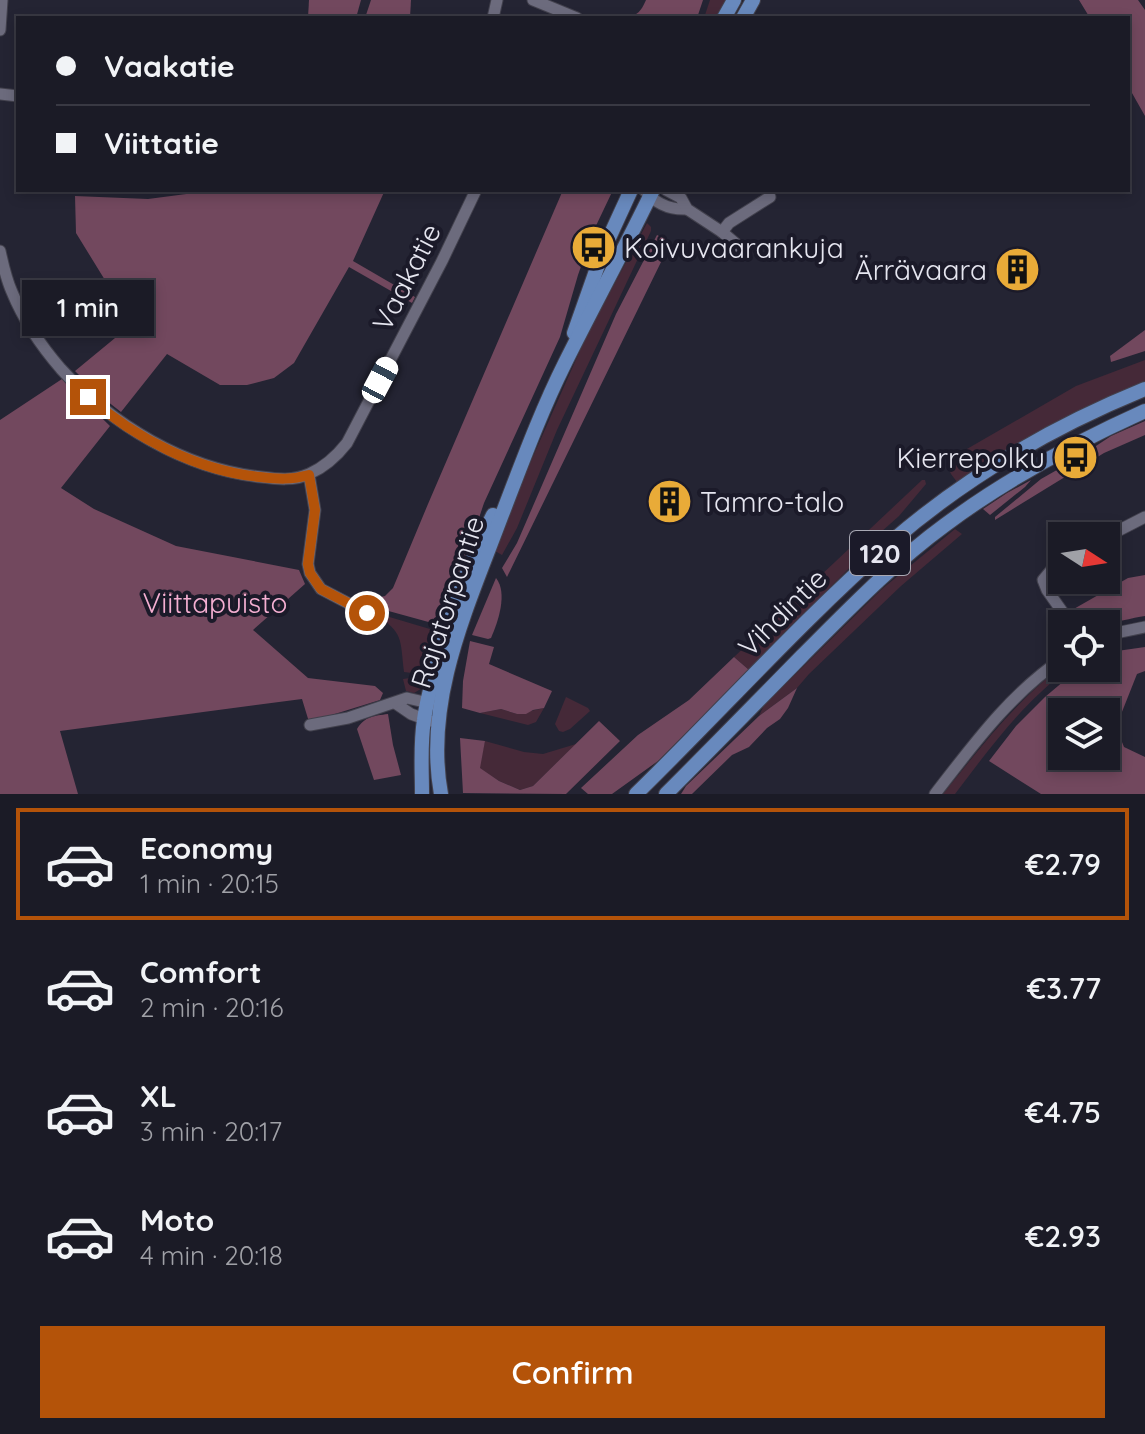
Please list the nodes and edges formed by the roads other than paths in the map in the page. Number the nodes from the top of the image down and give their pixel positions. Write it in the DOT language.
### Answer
graph roads {
  1 [pos="2,0"];
  2 [pos="533,0"];
  3 [pos="572,16"];
  4 [pos="0,30"];
  5 [pos="475,192"];
  6 [pos="630,192"];
  7 [pos="649,192"];
  8 [pos="670,192"];
  9 [pos="765,196"];
  10 [pos="687,209"];
  11 [pos="722,232"];
  12 [pos="0,251"];
  13 [pos="747,253"];
  14 [pos="564,364"];
  15 [pos="1145,389"];
  16 [pos="1145,411"];
  17 [pos="309,475"];
  18 [pos="1145,517"];
  19 [pos="1120,530"];
  20 [pos="1048,574"];
  21 [pos="1048,591"];
  22 [pos="367,613"];
  23 [pos="1145,627"];
  24 [pos="1120,632"];
  25 [pos="1048,671"];
  26 [pos="395,703"];
  27 [pos="434,704"];
  28 [pos="431,721"];
  29 [pos="310,725"];
  30 [pos="422,794"];
  31 [pos="441,794"];
  32 [pos="636,794"];
  33 [pos="666,794"];
  34 [pos="935,794"];
  1 -- 4 [label="street"];
  2 -- 3 [label="street"];
  5 -- 17 [label="street, Vaakatie"];
  6 -- 14 [label="main road, Rajatorpantie"];
  7 -- 10 [label="street"];
  7 -- 14 [label="main road, Rajatorpantie"];
  8 -- 10 [label="street"];
  9 -- 11 [label="street"];
  10 -- 11 [label="street"];
  11 -- 13 [label="street"];
  12 -- 17 [label="street"];
  14 -- 27 [label="main road, Rajatorpantie"];
  15 -- 32 [label="main road, Vihdintie / 120"];
  16 -- 33 [label="main road, Vihdintie / 120"];
  17 -- 22 [label="street"];
  18 -- 19 [label="street"];
  20 -- 21 [label="street"];
  23 -- 24 [label="street"];
  25 -- 34 [label="street"];
  26 -- 27 [label="street"];
  26 -- 28 [label="street"];
  26 -- 29 [label="street"];
  27 -- 28 [label="main road, Rajatorpantie"];
  28 -- 30 [label="main road, Rajatorpantie"];
  28 -- 31 [label="main road, Rajatorpantie"];
}
